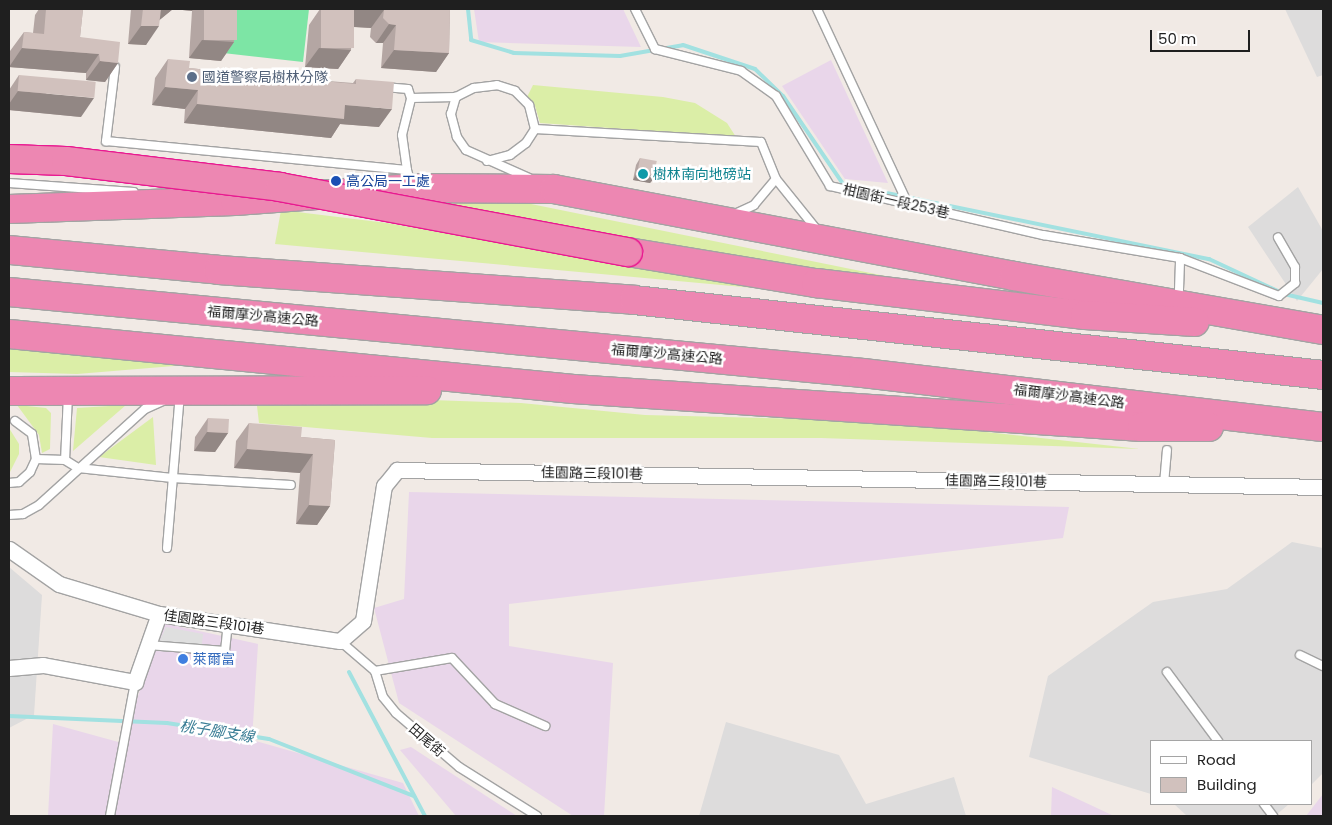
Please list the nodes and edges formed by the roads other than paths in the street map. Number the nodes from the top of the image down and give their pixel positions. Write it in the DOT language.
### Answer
graph roads {
  1 [pos="635,9"];
  2 [pos="816,9"];
  3 [pos="115,67"];
  4 [pos="378,86"];
  5 [pos="456,96"];
  6 [pos="411,98"];
  7 [pos="535,129"];
  8 [pos="9,159"];
  9 [pos="487,160"];
  10 [pos="410,179"];
  11 [pos="776,179"];
  12 [pos="9,183"];
  13 [pos="554,189"];
  14 [pos="146,193"];
  15 [pos="156,194"];
  16 [pos="235,201"];
  17 [pos="907,202"];
  18 [pos="9,209"];
  19 [pos="723,220"];
  20 [pos="1278,237"];
  21 [pos="828,241"];
  22 [pos="9,250"];
  23 [pos="1180,258"];
  24 [pos="1179,290"];
  25 [pos="9,292"];
  26 [pos="1323,332"];
  27 [pos="9,334"];
  28 [pos="1323,375"];
  29 [pos="572,390"];
  30 [pos="68,392"];
  31 [pos="180,392"];
  32 [pos="16,395"];
  33 [pos="15,421"];
  34 [pos="1323,427"];
  35 [pos="1167,450"];
  36 [pos="36,459"];
  37 [pos="65,460"];
  38 [pos="78,468"];
  39 [pos="172,478"];
  40 [pos="9,483"];
  41 [pos="290,484"];
  42 [pos="1164,484"];
  43 [pos="1323,487"];
  44 [pos="9,515"];
  45 [pos="167,548"];
  46 [pos="9,549"];
  47 [pos="159,614"];
  48 [pos="228,624"];
  49 [pos="340,641"];
  50 [pos="148,645"];
  51 [pos="1300,655"];
  52 [pos="1323,666"];
  53 [pos="9,668"];
  54 [pos="374,671"];
  55 [pos="1167,672"];
  56 [pos="135,682"];
  57 [pos="545,726"];
  58 [pos="1217,740"];
  59 [pos="1265,805"];
  60 [pos="110,816"];
  61 [pos="537,816"];
  62 [pos="1273,816"];
  1 -- 17 [label="lane, 柑園街一段253巷"];
  2 -- 17 [label="lane"];
  3 -- 10 [label="lane"];
  4 -- 6 [label="lane"];
  5 -- 6 [label="lane"];
  5 -- 7 [label="lane"];
  5 -- 9 [label="lane"];
  6 -- 10 [label="lane"];
  7 -- 9 [label="lane"];
  7 -- 11 [label="lane"];
  8 -- 26 [label="highway, bridge"];
  9 -- 13 [label="lane"];
  10 -- 13 [label="highway"];
  10 -- 16 [label="highway"];
  11 -- 19 [label="lane"];
  11 -- 21 [label="lane"];
  12 -- 14 [label="lane"];
  13 -- 19 [label="highway"];
  15 -- 16 [label="lane"];
  16 -- 18 [label="highway"];
  17 -- 23 [label="lane, 柑園街一段253巷"];
  19 -- 21 [label="highway"];
  20 -- 23 [label="lane, 柑園街一段253巷"];
  21 -- 26 [label="highway"];
  22 -- 28 [label="highway"];
  23 -- 24 [label="lane"];
  25 -- 34 [label="highway, 福爾摩沙高速公路"];
  27 -- 29 [label="highway"];
  29 -- 31 [label="highway"];
  29 -- 34 [label="highway"];
  30 -- 31 [label="highway"];
  30 -- 32 [label="highway"];
  30 -- 37 [label="lane"];
  31 -- 38 [label="lane"];
  31 -- 39 [label="lane"];
  33 -- 36 [label="lane"];
  35 -- 42 [label="lane"];
  36 -- 37 [label="lane"];
  36 -- 40 [label="lane"];
  37 -- 38 [label="lane"];
  38 -- 39 [label="lane"];
  38 -- 44 [label="lane"];
  39 -- 41 [label="lane"];
  39 -- 45 [label="lane"];
  42 -- 43 [label="street, 佳園路三段101巷"];
  42 -- 49 [label="street, 佳園路三段101巷"];
  46 -- 47 [label="street, 佳園路三段101巷"];
  47 -- 48 [label="street, 佳園路三段101巷"];
  47 -- 50 [label="street"];
  48 -- 49 [label="street, 佳園路三段101巷"];
  48 -- 50 [label="lane"];
  49 -- 54 [label="lane, 田尾街"];
  50 -- 56 [label="street"];
  51 -- 52 [label="lane"];
  53 -- 56 [label="street"];
  54 -- 57 [label="lane"];
  54 -- 61 [label="lane, 田尾街"];
  55 -- 58 [label="lane"];
  56 -- 60 [label="lane"];
  59 -- 62 [label="lane"];
}
